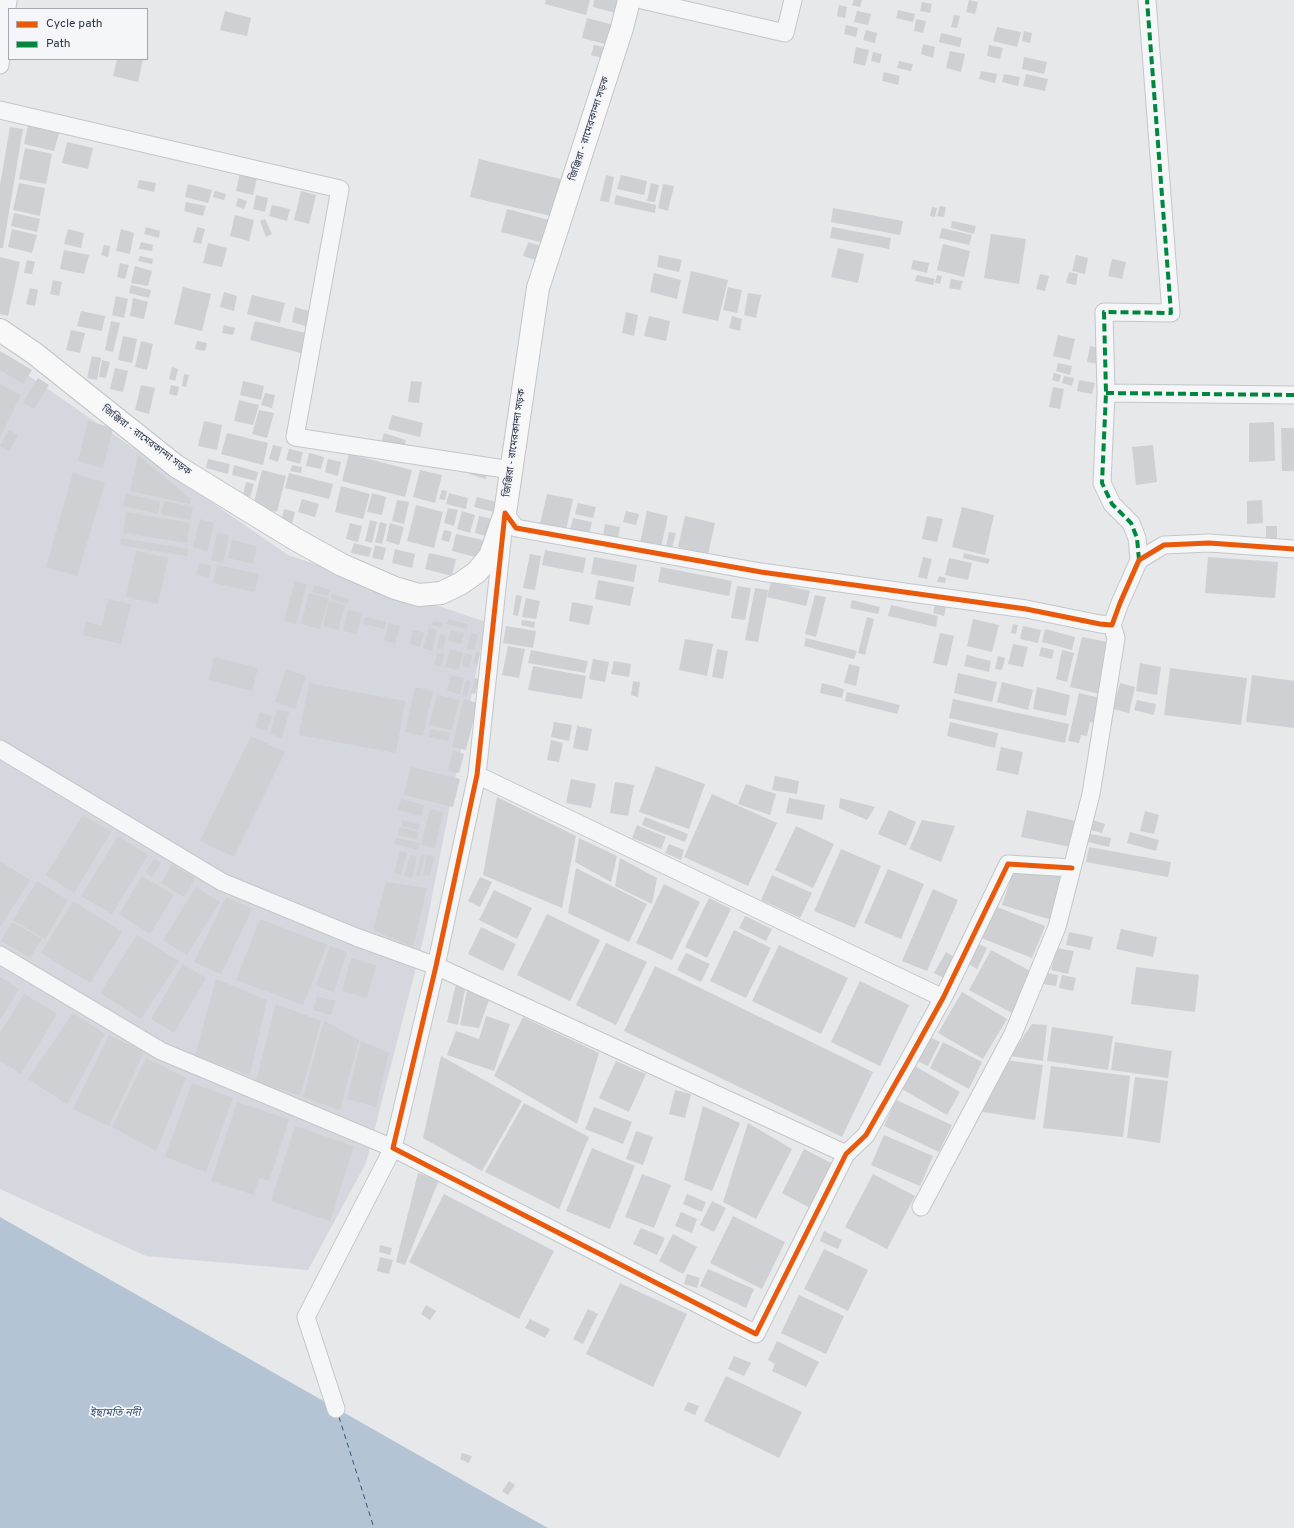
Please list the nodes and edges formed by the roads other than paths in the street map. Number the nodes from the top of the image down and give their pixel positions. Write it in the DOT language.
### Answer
graph roads {
  1 [pos="8,0"];
  2 [pos="629,0"];
  3 [pos="642,0"];
  4 [pos="793,0"];
  5 [pos="1147,0"];
  6 [pos="0,65"];
  7 [pos="0,110"];
  8 [pos="0,330"];
  9 [pos="1106,393"];
  10 [pos="1294,395"];
  11 [pos="511,470"];
  12 [pos="505,513"];
  13 [pos="1294,549"];
  14 [pos="1140,560"];
  15 [pos="1112,626"];
  16 [pos="0,749"];
  17 [pos="477,774"];
  18 [pos="1072,868"];
  19 [pos="0,955"];
  20 [pos="436,966"];
  21 [pos="943,998"];
  22 [pos="393,1148"];
  23 [pos="846,1154"];
  24 [pos="921,1207"];
  25 [pos="336,1409"];
  1 -- 6 [label="street"];
  2 -- 11 [label="main road, জিঞ্জিরা - রামেরকান্দা সড়ক"];
  3 -- 4 [label="street"];
  5 -- 9 [label="street"];
  7 -- 11 [label="street"];
  8 -- 12 [label="main road, জিঞ্জিরা - রামেরকান্দা সড়ক"];
  9 -- 10 [label="street"];
  9 -- 14 [label="street"];
  11 -- 12 [label="main road, জিঞ্জিরা - রামেরকান্দা সড়ক"];
  12 -- 15 [label="street"];
  12 -- 17 [label="street"];
  13 -- 14 [label="street"];
  14 -- 15 [label="street"];
  15 -- 18 [label="street"];
  16 -- 20 [label="street"];
  17 -- 20 [label="street"];
  17 -- 21 [label="street"];
  18 -- 21 [label="street"];
  18 -- 24 [label="street"];
  19 -- 22 [label="street"];
  20 -- 22 [label="street"];
  20 -- 23 [label="street"];
  21 -- 23 [label="street"];
  22 -- 23 [label="street"];
  22 -- 25 [label="street"];
}
